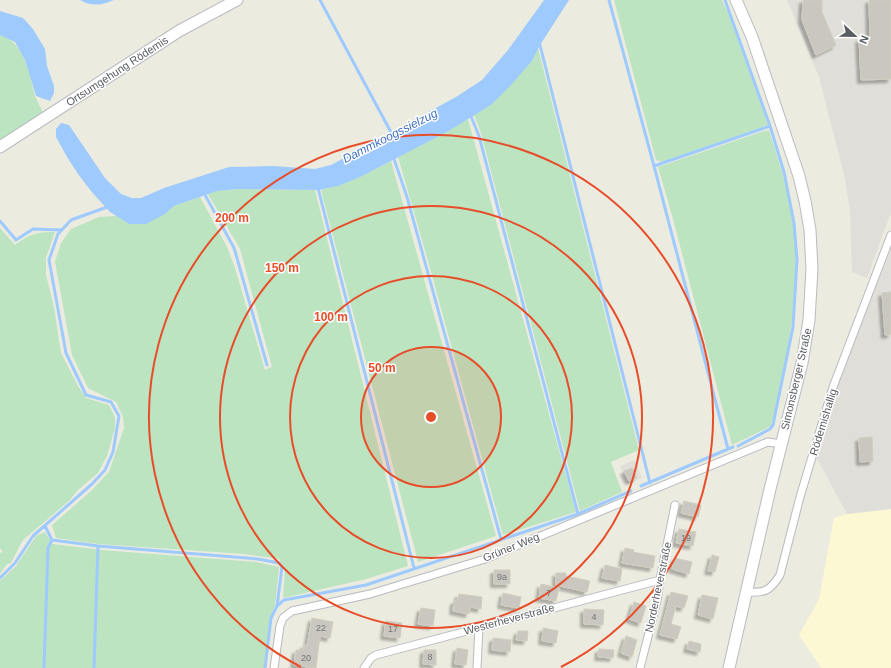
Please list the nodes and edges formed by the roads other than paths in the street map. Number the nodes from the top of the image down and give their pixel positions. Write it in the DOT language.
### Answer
graph roads {
  1 [pos="237,0"];
  2 [pos="736,0"];
  3 [pos="0,147"];
  4 [pos="891,235"];
  5 [pos="782,444"];
  6 [pos="675,505"];
  7 [pos="660,580"];
  8 [pos="747,592"];
  9 [pos="479,627"];
  10 [pos="364,667"];
  11 [pos="274,668"];
  12 [pos="477,668"];
  13 [pos="640,668"];
  14 [pos="729,668"];
  1 -- 3 [label="main road, Ortsumgehung Rödemis"];
  2 -- 5 [label="main road, Simonsberger Straße"];
  4 -- 8 [label="street, Rödemishallig"];
  5 -- 8 [label="main road, Simonsberger Straße"];
  5 -- 11 [label="street, Grüner Weg"];
  6 -- 7 [label="street, Norderheverstraße"];
  7 -- 9 [label="street, Westerheverstraße"];
  7 -- 13 [label="street, Norderheverstraße"];
  8 -- 14 [label="main road, Simonsberger Straße"];
  9 -- 10 [label="street, Westerheverstraße"];
  9 -- 12 [label="street"];
}
